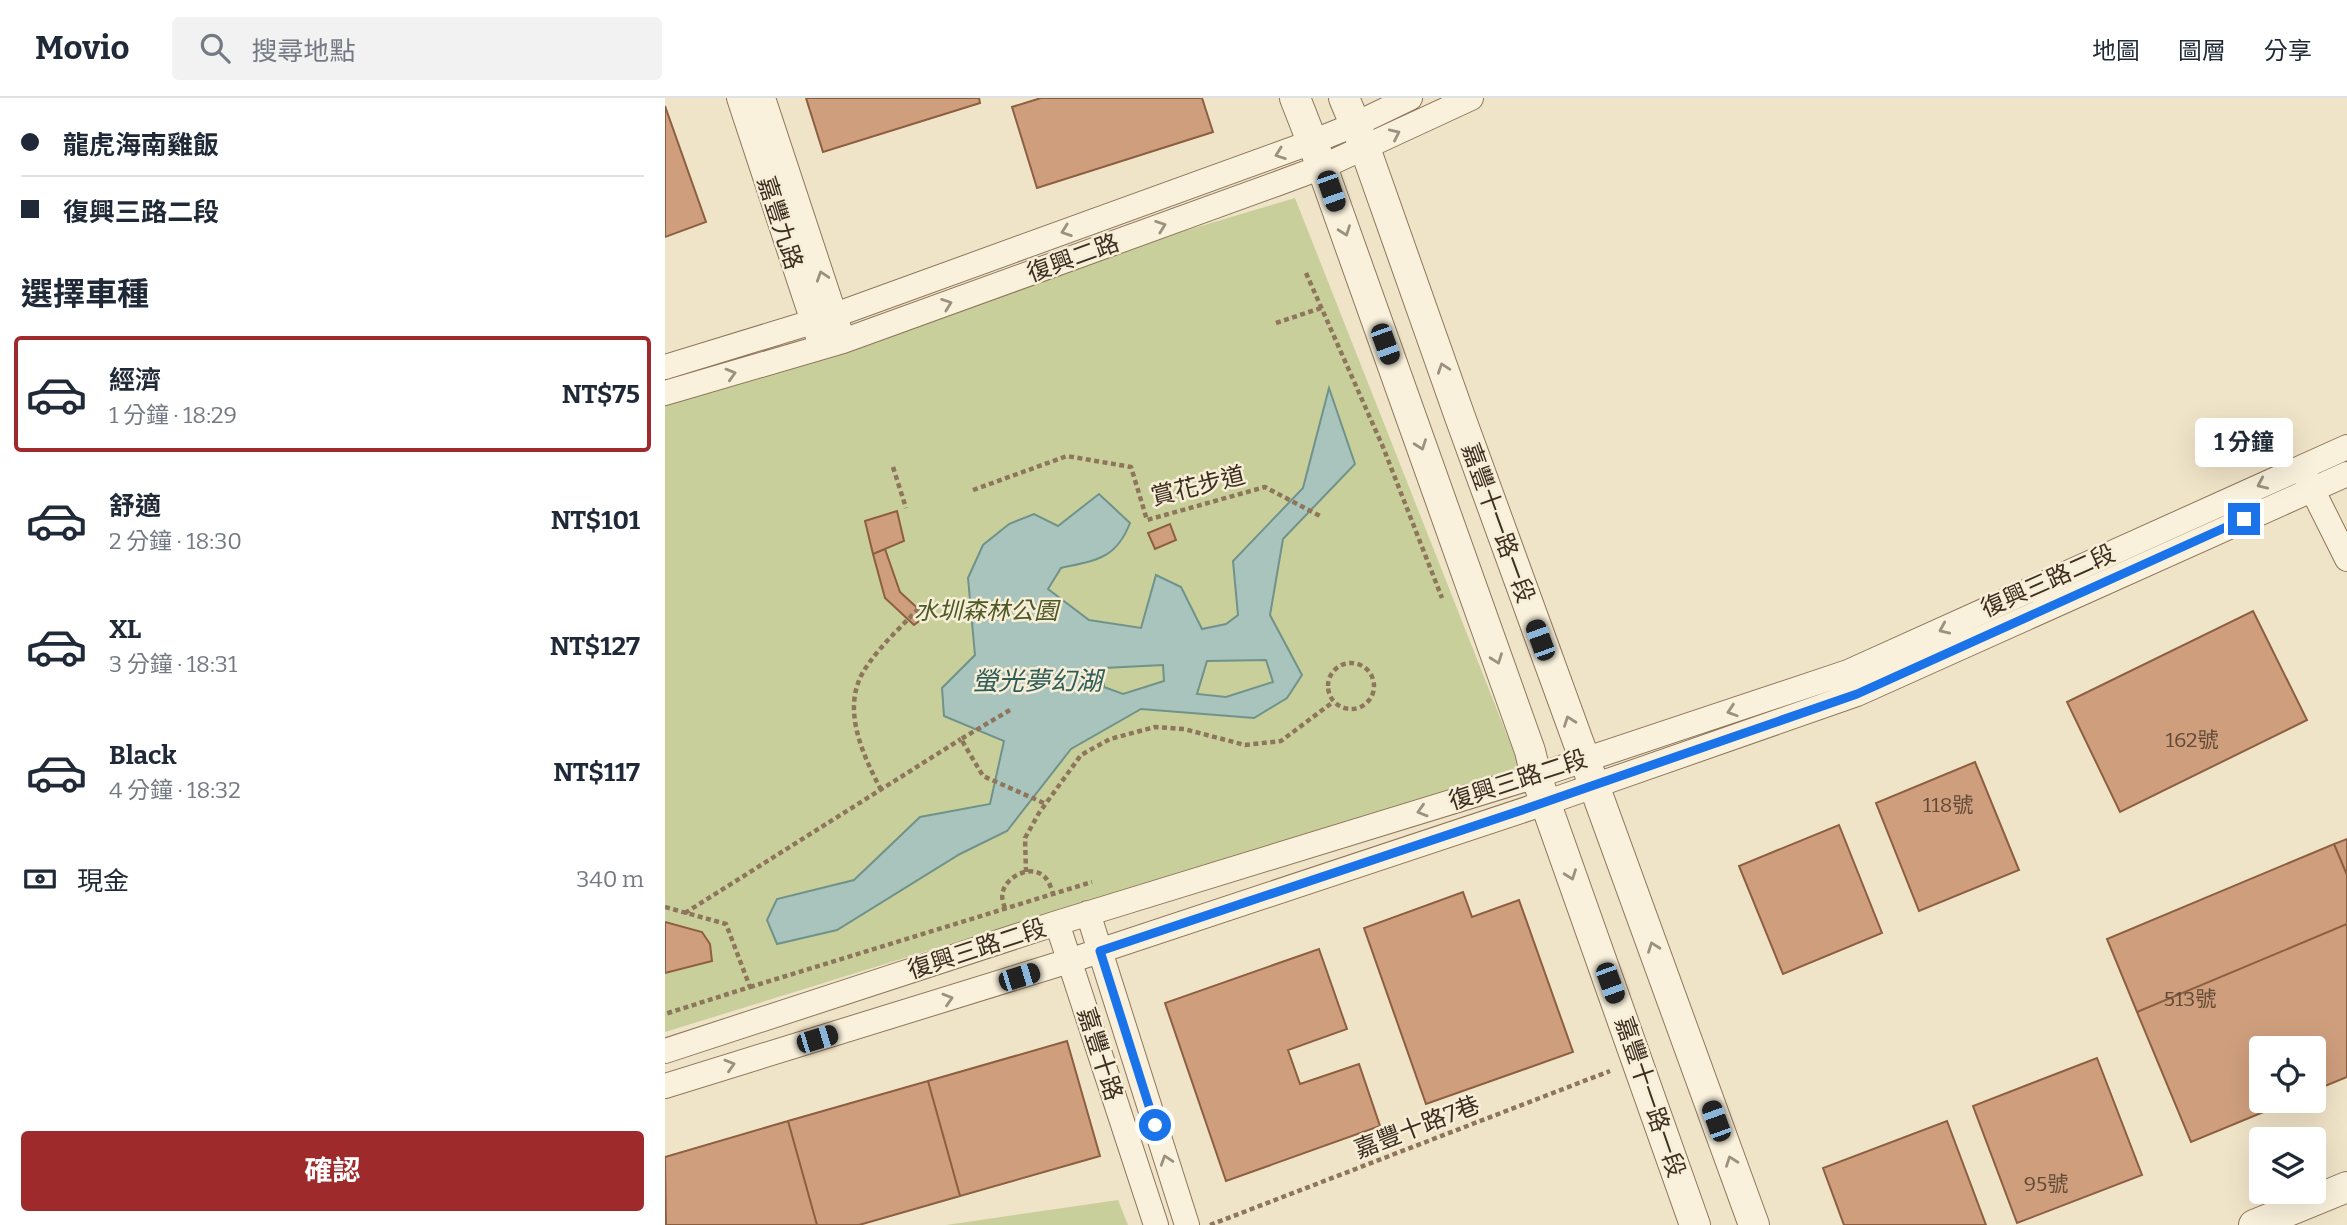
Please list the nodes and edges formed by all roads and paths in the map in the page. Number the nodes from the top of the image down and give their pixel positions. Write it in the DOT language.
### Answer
graph roads {
  1 [pos="739,98"];
  2 [pos="763,98"];
  3 [pos="1295,98"];
  4 [pos="1410,98"];
  5 [pos="1471,98"];
  6 [pos="1355,123"];
  7 [pos="1317,154"];
  8 [pos="1306,273"];
  9 [pos="1322,308"];
  10 [pos="824,318"];
  11 [pos="1276,323"];
  12 [pos="832,344"];
  13 [pos="665,367"];
  14 [pos="665,393"];
  15 [pos="893,467"];
  16 [pos="2341,470"];
  17 [pos="2306,477"];
  18 [pos="973,490"];
  19 [pos="906,508"];
  20 [pos="1320,516"];
  21 [pos="2347,559"];
  22 [pos="1443,601"];
  23 [pos="918,608"];
  24 [pos="1333,702"];
  25 [pos="1010,710"];
  26 [pos="961,739"];
  27 [pos="1590,772"];
  28 [pos="881,790"];
  29 [pos="1540,790"];
  30 [pos="1046,804"];
  31 [pos="1025,872"];
  32 [pos="1092,882"];
  33 [pos="1053,894"];
  34 [pos="665,907"];
  35 [pos="1005,908"];
  36 [pos="685,913"];
  37 [pos="1088,913"];
  38 [pos="1057,923"];
  39 [pos="1100,951"];
  40 [pos="1069,961"];
  41 [pos="750,987"];
  42 [pos="665,1014"];
  43 [pos="665,1051"];
  44 [pos="1638,1061"];
  45 [pos="665,1086"];
  46 [pos="2347,1187"];
  47 [pos="1156,1225"];
  48 [pos="1187,1225"];
  49 [pos="1209,1225"];
  50 [pos="1695,1225"];
  51 [pos="1754,1225"];
  52 [pos="2254,1225"];
  1 -- 10 [label="street, 嘉豐九路"];
  10 -- 2 [label="street, 嘉豐九路, one-way"];
  3 -- 7 [label="street, 嘉豐十一路一段"];
  4 -- 6 [label="street, 復興二路"];
  6 -- 5 [label="street, 復興二路, one-way"];
  6 -- 7 [label="street, 復興二路"];
  27 -- 6 [label="street, 嘉豐十一路一段, one-way"];
  7 -- 10 [label="street, 復興二路, one-way"];
  12 -- 7 [label="street, 復興二路, one-way"];
  7 -- 29 [label="street, 嘉豐十一路一段, one-way"];
  8 -- 9 [label="path"];
  9 -- 11 [label="path"];
  9 -- 22 [label="path"];
  10 -- 12 [label="street, 嘉豐九路"];
  10 -- 13 [label="street, 復興二路"];
  14 -- 12 [label="street, 復興二路, one-way"];
  15 -- 19 [label="path"];
  16 -- 17 [label="street, 復興三路二段"];
  17 -- 21 [label="street"];
  17 -- 27 [label="street, 復興三路二段"];
  18 -- 20 [label="path, 賞花步道"];
  23 -- 28 [label="path"];
  24 -- 24 [label="path"];
  24 -- 30 [label="path"];
  25 -- 26 [label="path"];
  26 -- 28 [label="path"];
  26 -- 30 [label="path"];
  27 -- 29 [label="street, 復興三路二段"];
  51 -- 27 [label="street, 嘉豐十一路一段, one-way"];
  28 -- 36 [label="path"];
  29 -- 37 [label="street, 復興三路二段, one-way"];
  29 -- 39 [label="street, 復興三路二段"];
  29 -- 44 [label="street, 嘉豐十一路一段, one-way"];
  30 -- 31 [label="path"];
  31 -- 33 [label="path"];
  31 -- 35 [label="path"];
  32 -- 33 [label="path"];
  33 -- 35 [label="path"];
  34 -- 36 [label="path"];
  35 -- 41 [label="path"];
  36 -- 41 [label="path"];
  37 -- 38 [label="street, 復興三路二段"];
  37 -- 39 [label="street, 嘉豐十路"];
  38 -- 40 [label="street, 嘉豐十路"];
  38 -- 43 [label="street, 復興三路二段"];
  39 -- 40 [label="street, 復興三路二段"];
  48 -- 39 [label="street, 嘉豐十路, one-way"];
  45 -- 40 [label="street, 復興三路二段, one-way"];
  40 -- 47 [label="street, 嘉豐十路"];
  41 -- 42 [label="path"];
  44 -- 49 [label="path, 嘉豐十路7巷"];
  44 -- 50 [label="street, 嘉豐十一路一段"];
  46 -- 52 [label="street"];
}
